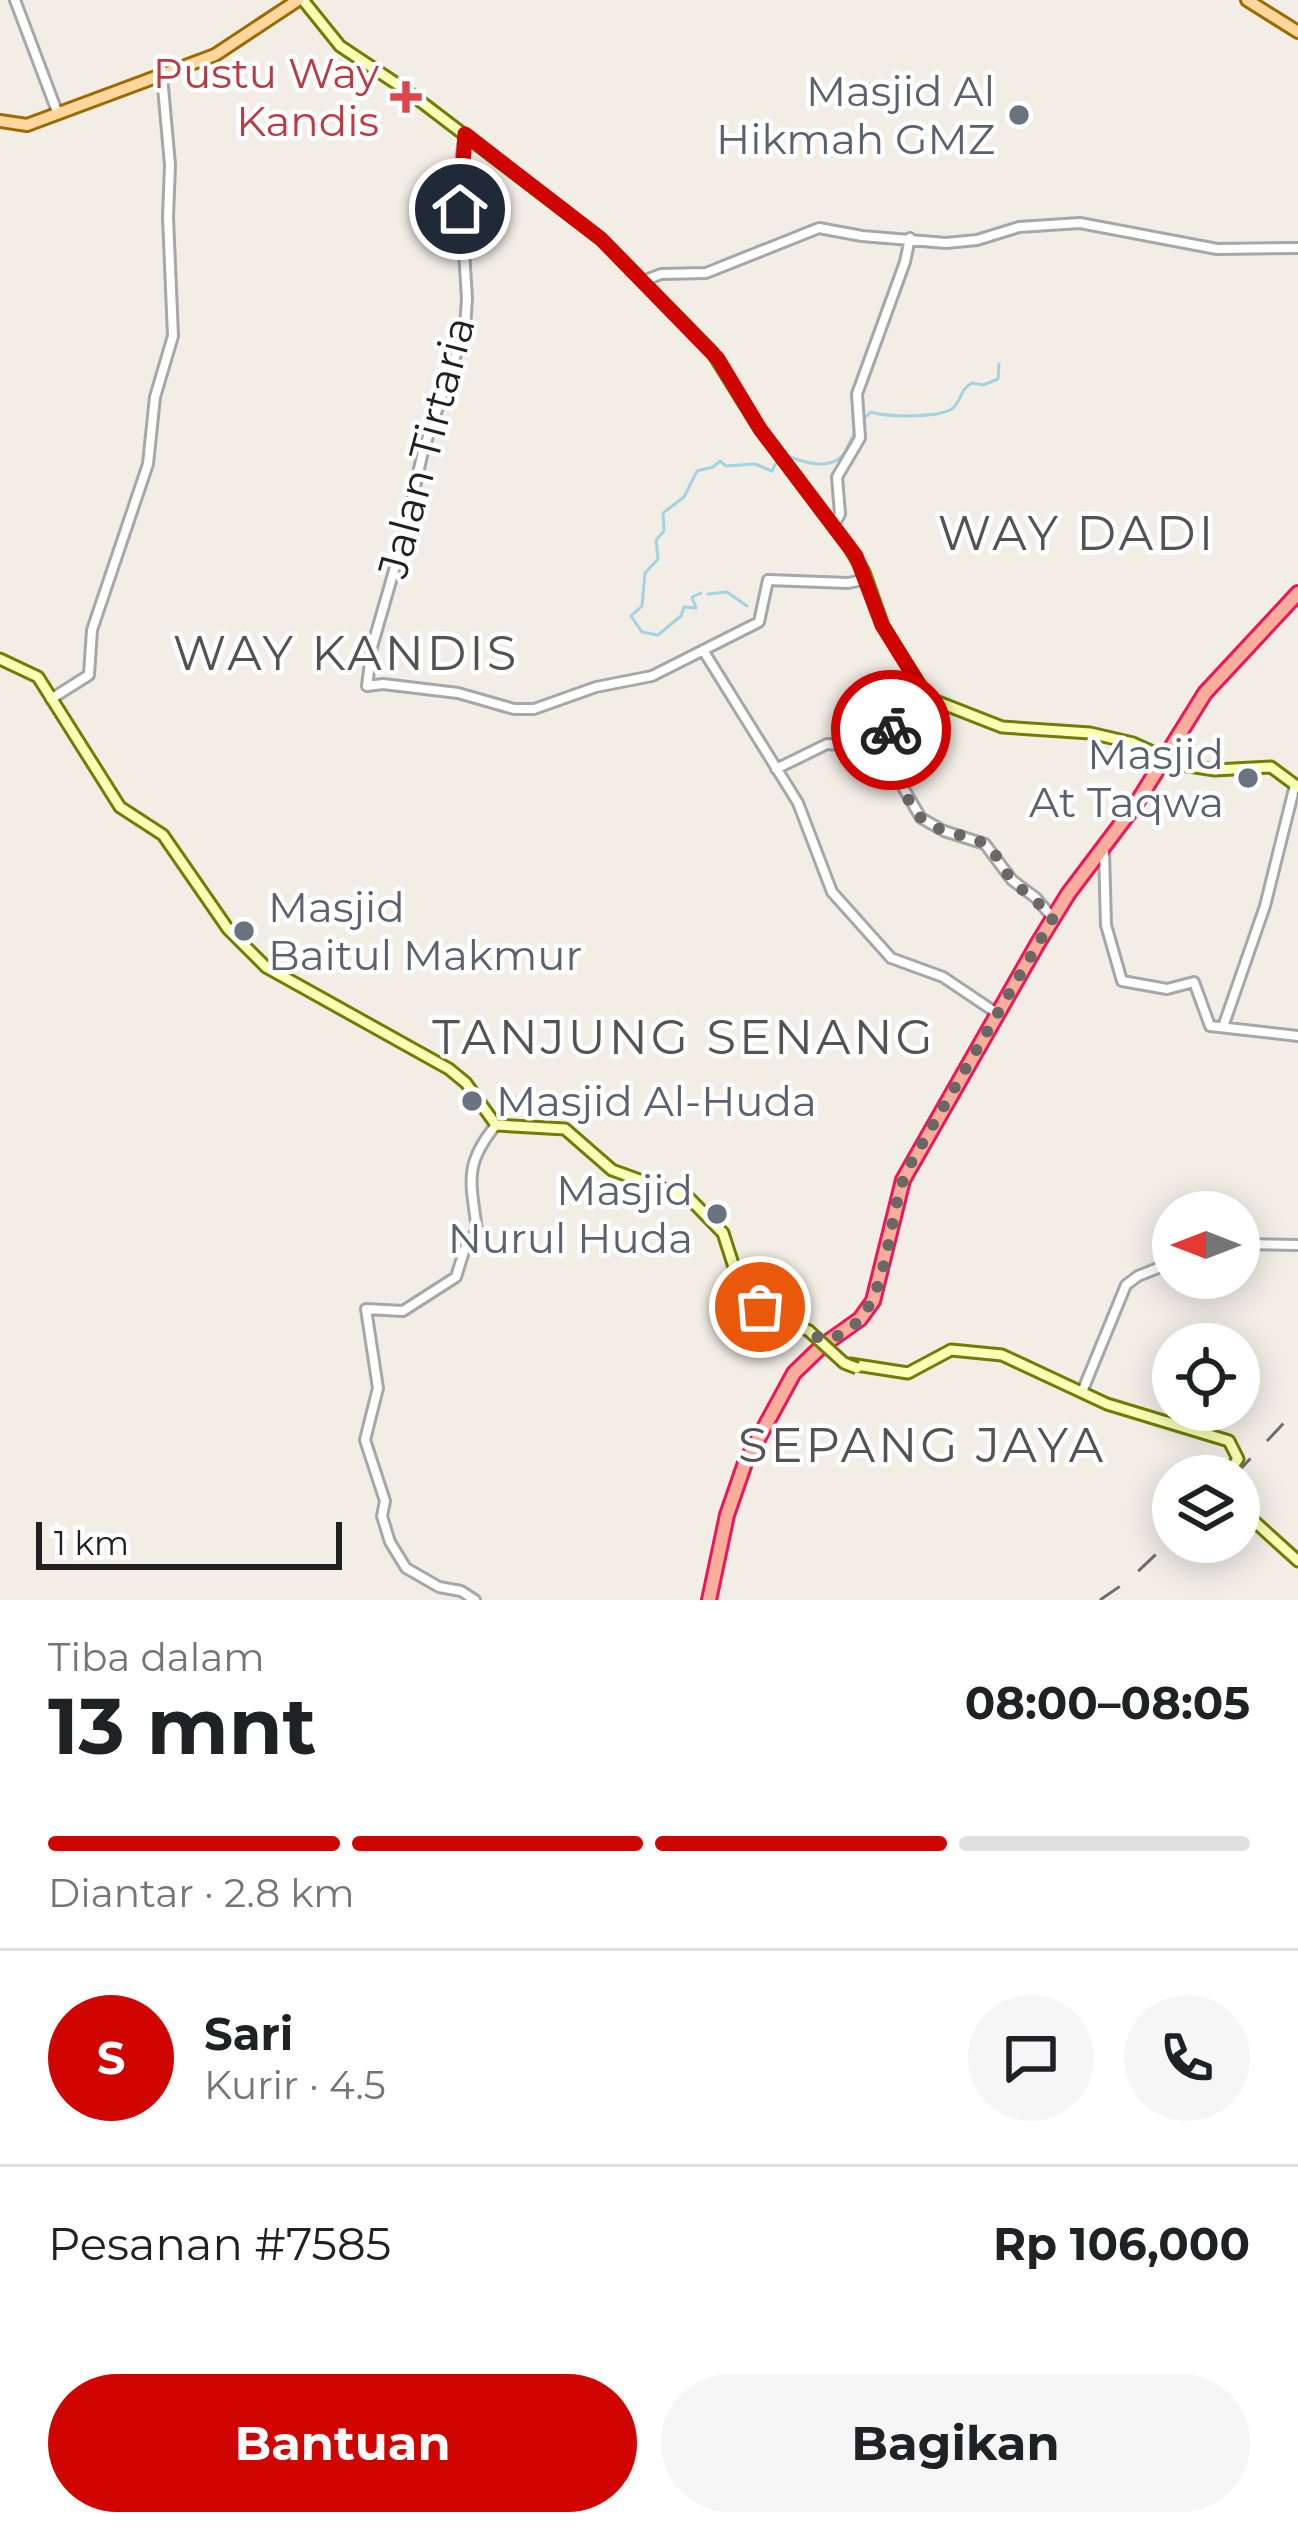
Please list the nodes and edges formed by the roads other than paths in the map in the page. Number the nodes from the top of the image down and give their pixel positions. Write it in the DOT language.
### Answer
graph roads {
  1 [pos="15,0"];
  2 [pos="301,0"];
  3 [pos="1250,0"];
  4 [pos="1293,27"];
  5 [pos="163,76"];
  6 [pos="58,114"];
  7 [pos="0,121"];
  8 [pos="465,134"];
  9 [pos="910,238"];
  10 [pos="1298,248"];
  11 [pos="643,281"];
  12 [pos="836,527"];
  13 [pos="867,579"];
  14 [pos="1298,596"];
  15 [pos="703,650"];
  16 [pos="0,658"];
  17 [pos="921,688"];
  18 [pos="51,699"];
  19 [pos="1128,742"];
  20 [pos="880,748"];
  21 [pos="1166,761"];
  22 [pos="776,769"];
  23 [pos="1220,770"];
  24 [pos="1297,786"];
  25 [pos="1104,851"];
  26 [pos="1053,918"];
  27 [pos="999,1015"];
  28 [pos="1223,1027"];
  29 [pos="1298,1036"];
  30 [pos="496,1125"];
  31 [pos="1260,1244"];
  32 [pos="1298,1245"];
  33 [pos="885,1264"];
  34 [pos="1152,1272"];
  35 [pos="776,1315"];
  36 [pos="825,1345"];
  37 [pos="860,1368"];
  38 [pos="1081,1394"];
  39 [pos="1236,1455"];
  40 [pos="1260,1527"];
  41 [pos="1298,1562"];
  42 [pos="476,1600"];
  43 [pos="711,1600"];
  1 -- 6 [label="street"];
  2 -- 5 [label="main road"];
  2 -- 8 [label="main road"];
  3 -- 4 [label="main road"];
  5 -- 6 [label="main road"];
  5 -- 18 [label="street"];
  6 -- 7 [label="main road"];
  8 -- 11 [label="main road"];
  8 -- 15 [label="street, Jalan Tirtaria"];
  9 -- 10 [label="street"];
  9 -- 11 [label="street"];
  9 -- 12 [label="street"];
  11 -- 12 [label="main road"];
  12 -- 13 [label="main road"];
  13 -- 15 [label="street"];
  13 -- 17 [label="main road"];
  14 -- 21 [label="highway"];
  15 -- 22 [label="street"];
  16 -- 18 [label="main road"];
  17 -- 19 [label="main road"];
  17 -- 20 [label="street"];
  18 -- 30 [label="main road"];
  19 -- 21 [label="street"];
  19 -- 23 [label="main road, bridge"];
  20 -- 22 [label="street"];
  20 -- 26 [label="street"];
  21 -- 23 [label="street"];
  21 -- 25 [label="highway"];
  21 -- 26 [label="highway"];
  22 -- 27 [label="street"];
  23 -- 24 [label="main road"];
  24 -- 28 [label="street"];
  25 -- 28 [label="street"];
  25 -- 33 [label="highway"];
  26 -- 27 [label="highway"];
  27 -- 33 [label="highway"];
  28 -- 29 [label="street"];
  30 -- 35 [label="main road"];
  30 -- 42 [label="street"];
  31 -- 32 [label="street"];
  33 -- 36 [label="highway"];
  34 -- 38 [label="street"];
  35 -- 36 [label="main road"];
  35 -- 37 [label="main road, bridge"];
  36 -- 37 [label="main road"];
  36 -- 43 [label="highway"];
  37 -- 38 [label="main road"];
  38 -- 39 [label="main road"];
  40 -- 41 [label="main road"];
}
